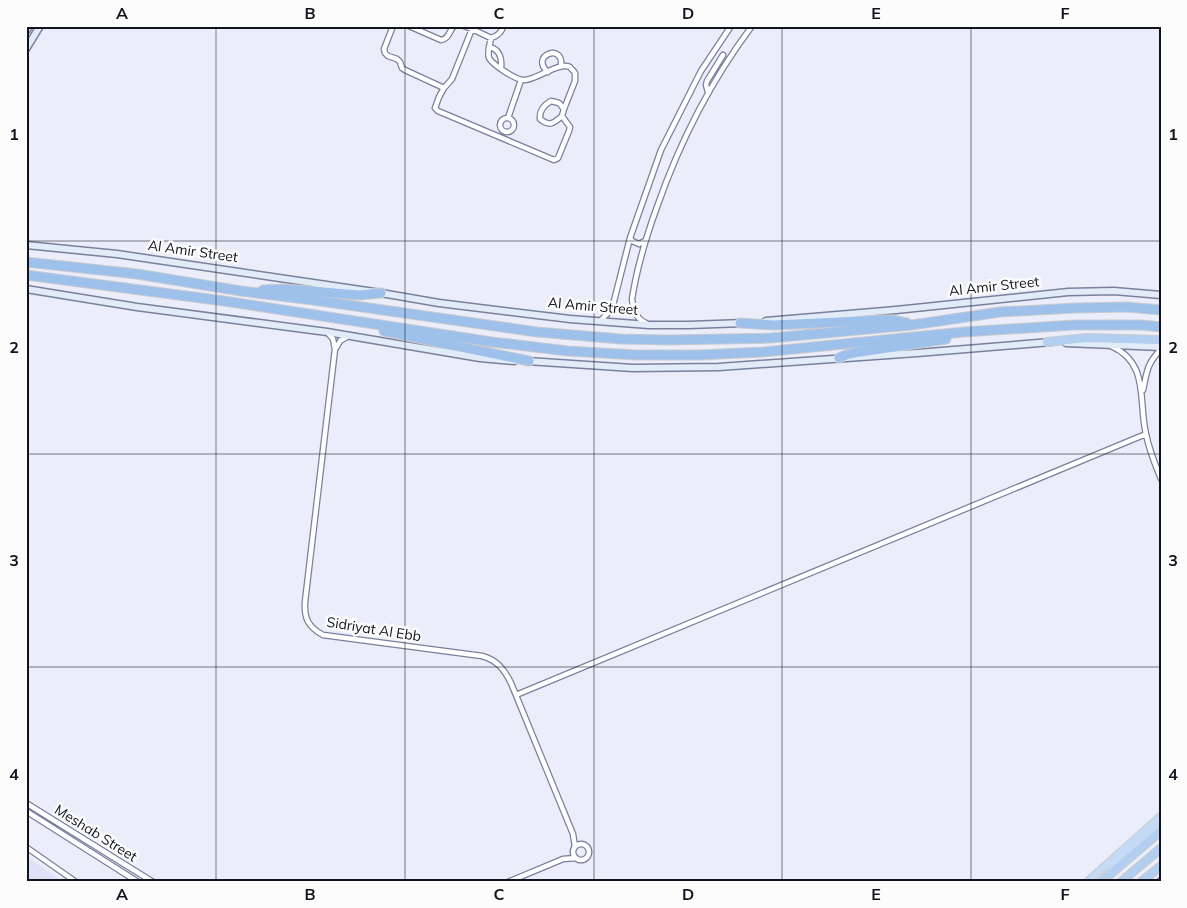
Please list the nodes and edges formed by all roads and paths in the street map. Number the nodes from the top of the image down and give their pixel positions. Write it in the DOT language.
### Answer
graph roads {
  1 [pos="29,26"];
  2 [pos="40,26"];
  3 [pos="393,26"];
  4 [pos="409,26"];
  5 [pos="464,26"];
  6 [pos="503,26"];
  7 [pos="731,26"];
  8 [pos="752,26"];
  9 [pos="451,27"];
  10 [pos="472,29"];
  11 [pos="26,31"];
  12 [pos="491,38"];
  13 [pos="490,47"];
  14 [pos="26,48"];
  15 [pos="714,52"];
  16 [pos="723,55"];
  17 [pos="730,58"];
  18 [pos="561,66"];
  19 [pos="501,68"];
  20 [pos="548,72"];
  21 [pos="521,80"];
  22 [pos="444,88"];
  23 [pos="708,92"];
  24 [pos="564,109"];
  25 [pos="562,116"];
  26 [pos="508,118"];
  27 [pos="630,238"];
  28 [pos="645,241"];
  29 [pos="26,245"];
  30 [pos="26,262"];
  31 [pos="26,274"];
  32 [pos="26,289"];
  33 [pos="241,291"];
  34 [pos="381,293"];
  35 [pos="1161,295"];
  36 [pos="1161,310"];
  37 [pos="348,320"];
  38 [pos="598,322"];
  39 [pos="740,324"];
  40 [pos="649,325"];
  41 [pos="912,325"];
  42 [pos="1161,327"];
  43 [pos="327,332"];
  44 [pos="964,332"];
  45 [pos="348,336"];
  46 [pos="1161,340"];
  47 [pos="1047,342"];
  48 [pos="1108,345"];
  49 [pos="1161,348"];
  50 [pos="336,349"];
  51 [pos="839,358"];
  52 [pos="529,361"];
  53 [pos="1142,391"];
  54 [pos="1146,434"];
  55 [pos="1161,479"];
  56 [pos="516,695"];
  57 [pos="26,803"];
  58 [pos="26,811"];
  59 [pos="1161,816"];
  60 [pos="1161,823"];
  61 [pos="1161,831"];
  62 [pos="573,834"];
  63 [pos="582,844"];
  64 [pos="26,847"];
  65 [pos="1161,848"];
  66 [pos="574,849"];
  67 [pos="576,858"];
  68 [pos="563,859"];
  69 [pos="1161,866"];
  70 [pos="1103,879"];
  71 [pos="76,882"];
  72 [pos="138,882"];
  73 [pos="153,882"];
  74 [pos="508,882"];
  75 [pos="1087,882"];
  76 [pos="1121,882"];
  77 [pos="1141,882"];
  1 -- 11 [label="main road"];
  2 -- 14 [label="main road"];
  3 -- 22 [label="street"];
  4 -- 9 [label="street"];
  5 -- 10 [label="street"];
  6 -- 12 [label="street"];
  7 -- 15 [label="street"];
  8 -- 17 [label="street"];
  10 -- 12 [label="street"];
  10 -- 22 [label="street"];
  12 -- 13 [label="street"];
  13 -- 19 [label="street"];
  13 -- 19 [label="street"];
  15 -- 16 [label="street"];
  15 -- 27 [label="street"];
  16 -- 17 [label="street"];
  16 -- 23 [label="street"];
  17 -- 23 [label="street"];
  18 -- 20 [label="street"];
  18 -- 20 [label="street"];
  18 -- 24 [label="street"];
  19 -- 21 [label="street"];
  20 -- 21 [label="street"];
  21 -- 26 [label="street"];
  22 -- 25 [label="street"];
  23 -- 28 [label="street"];
  24 -- 25 [label="street"];
  24 -- 25 [label="street"];
  27 -- 28 [label="street"];
  27 -- 38 [label="street"];
  28 -- 40 [label="street"];
  29 -- 34 [label="main road, Al Amir Street"];
  30 -- 33 [label="highway, Al Amir Street"];
  31 -- 37 [label="highway"];
  32 -- 43 [label="main road"];
  33 -- 34 [label="highway"];
  33 -- 41 [label="highway, Al Amir Street"];
  34 -- 38 [label="main road, Al Amir Street"];
  35 -- 39 [label="main road, Al Amir Street"];
  36 -- 41 [label="highway, Al Amir Street"];
  37 -- 44 [label="highway"];
  37 -- 52 [label="highway"];
  38 -- 40 [label="main road, Al Amir Street"];
  39 -- 40 [label="main road, Al Amir Street"];
  39 -- 41 [label="highway"];
  42 -- 44 [label="highway"];
  43 -- 45 [label="main road"];
  43 -- 50 [label="street"];
  44 -- 51 [label="highway"];
  45 -- 50 [label="street"];
  45 -- 52 [label="main road"];
  46 -- 47 [label="highway"];
  47 -- 48 [label="main road"];
  47 -- 51 [label="main road"];
  48 -- 49 [label="main road"];
  48 -- 53 [label="street"];
  49 -- 53 [label="street"];
  50 -- 56 [label="street, Sidriyat Al Ebb"];
  51 -- 52 [label="main road"];
  53 -- 54 [label="street"];
  54 -- 55 [label="street"];
  54 -- 56 [label="street"];
  56 -- 62 [label="street, Sidriyat Al Ebb"];
  57 -- 73 [label="street, Meshab Street"];
  58 -- 72 [label="street, Meshab Street"];
  59 -- 75 [label="main road"];
  60 -- 70 [label="main road"];
  61 -- 70 [label="highway"];
  62 -- 63 [label="street, Sidriyat Al Ebb"];
  62 -- 66 [label="street, Sidriyat Al Ebb"];
  63 -- 66 [label="street"];
  63 -- 67 [label="street"];
  64 -- 71 [label="street"];
  65 -- 76 [label="highway"];
  66 -- 67 [label="street"];
  66 -- 68 [label="street"];
  67 -- 68 [label="street"];
  68 -- 74 [label="street"];
  69 -- 77 [label="highway"];
}
